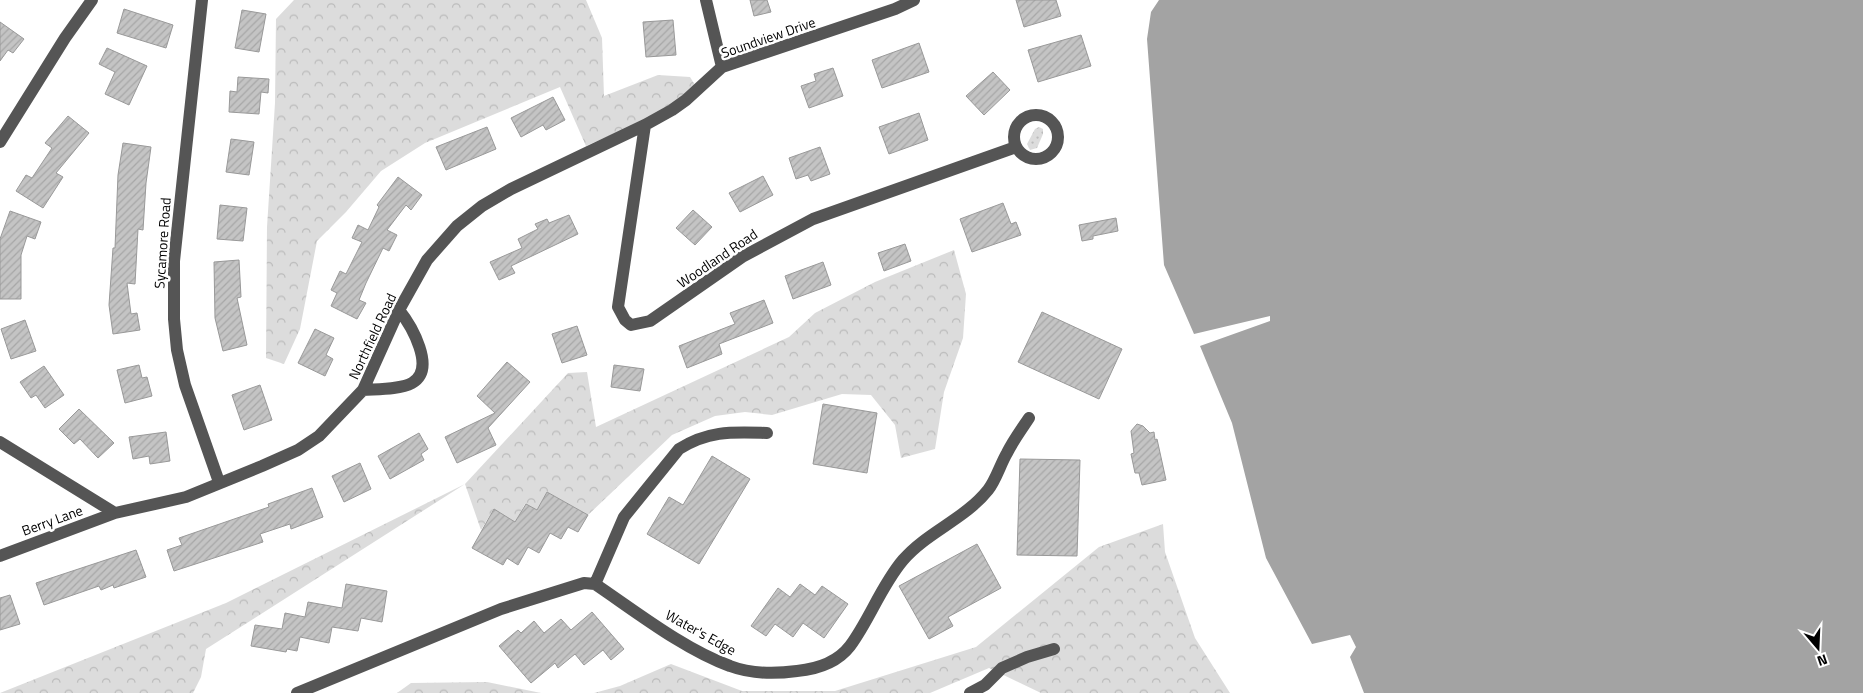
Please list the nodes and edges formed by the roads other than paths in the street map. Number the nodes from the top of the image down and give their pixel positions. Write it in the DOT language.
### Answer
graph roads {
  1 [pos="92,0"];
  2 [pos="202,0"];
  3 [pos="706,0"];
  4 [pos="914,0"];
  5 [pos="722,67"];
  6 [pos="645,125"];
  7 [pos="0,142"];
  8 [pos="1016,147"];
  9 [pos="400,310"];
  10 [pos="363,390"];
  11 [pos="1028,418"];
  12 [pos="767,433"];
  13 [pos="2,439"];
  14 [pos="219,482"];
  15 [pos="115,513"];
  16 [pos="0,556"];
  17 [pos="595,584"];
  18 [pos="1054,649"];
  19 [pos="297,693"];
  20 [pos="970,693"];
  1 -- 7 [label="street"];
  2 -- 14 [label="street, Sycamore Road"];
  3 -- 5 [label="street"];
  4 -- 5 [label="street, Soundview Drive"];
  5 -- 6 [label="street, Soundview Drive"];
  6 -- 8 [label="street, Woodland Road"];
  6 -- 9 [label="street, Northfield Road"];
  9 -- 10 [label="street, Northfield Road"];
  9 -- 10 [label="street"];
  10 -- 14 [label="street, Northfield Road"];
  11 -- 17 [label="street, Water's Edge"];
  12 -- 17 [label="street"];
  13 -- 15 [label="street"];
  14 -- 15 [label="street, Northfield Road"];
  15 -- 16 [label="street, Berry Lane"];
  17 -- 19 [label="street"];
  18 -- 20 [label="street"];
}
